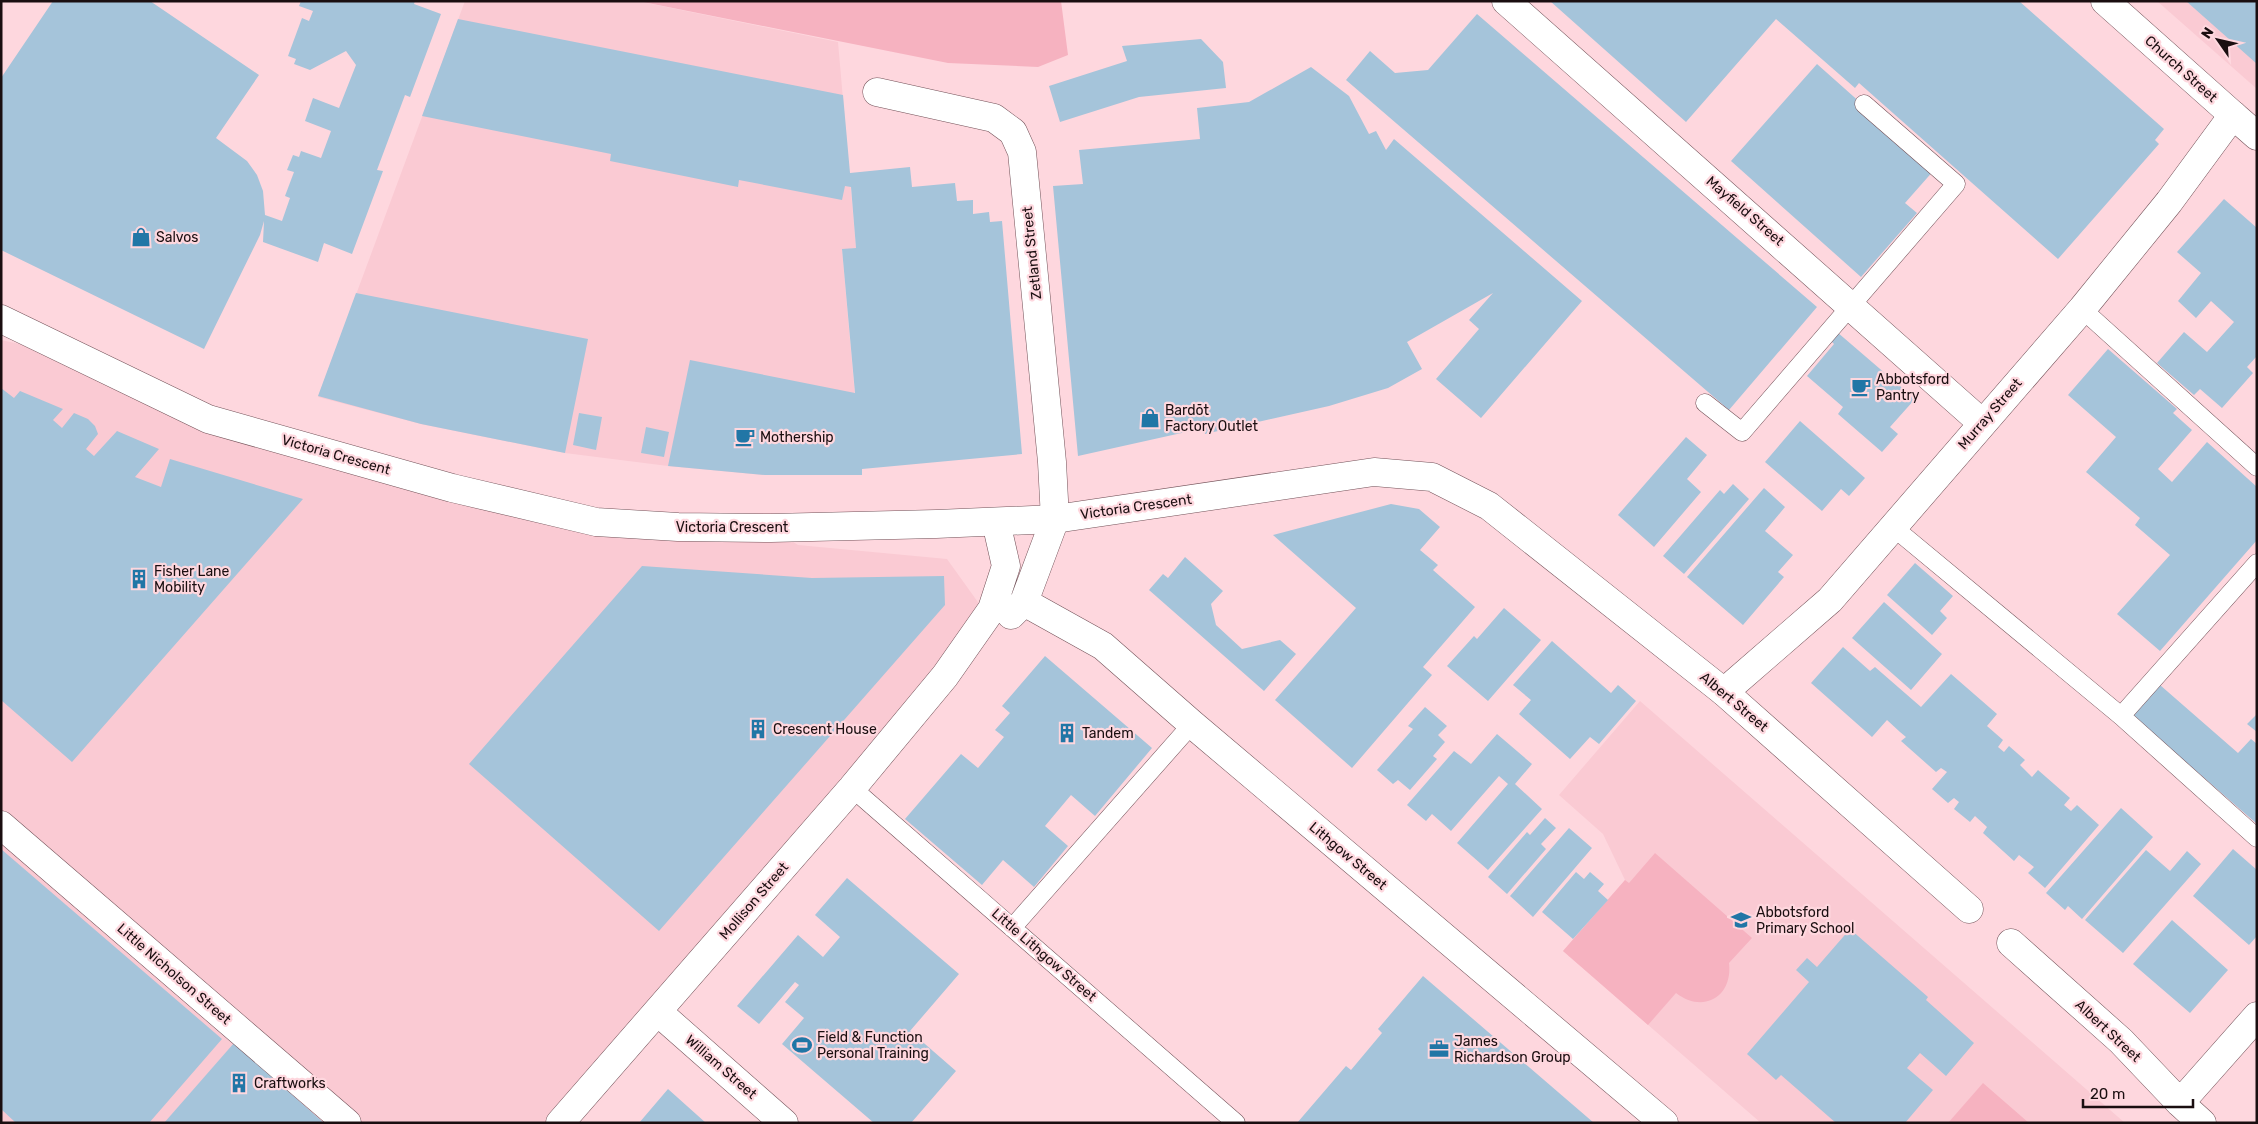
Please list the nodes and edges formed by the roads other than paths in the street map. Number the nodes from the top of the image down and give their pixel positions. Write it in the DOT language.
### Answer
graph roads {
  1 [pos="1506,1"];
  2 [pos="2105,1"];
  3 [pos="877,92"];
  4 [pos="1864,104"];
  5 [pos="2234,115"];
  6 [pos="2257,136"];
  7 [pos="1851,305"];
  8 [pos="2082,309"];
  9 [pos="1,319"];
  10 [pos="1705,403"];
  11 [pos="1982,423"];
  12 [pos="2257,467"];
  13 [pos="1489,506"];
  14 [pos="1055,519"];
  15 [pos="996,522"];
  16 [pos="1893,527"];
  17 [pos="2257,562"];
  18 [pos="1024,602"];
  19 [pos="945,676"];
  20 [pos="1724,692"];
  21 [pos="2122,716"];
  22 [pos="1192,724"];
  23 [pos="852,788"];
  24 [pos="1,825"];
  25 [pos="2257,838"];
  26 [pos="1970,909"];
  27 [pos="1012,928"];
  28 [pos="2011,943"];
  29 [pos="658,1012"];
  30 [pos="2257,1016"];
  31 [pos="2180,1103"];
  32 [pos="347,1123"];
  33 [pos="560,1123"];
  34 [pos="784,1123"];
  35 [pos="1236,1123"];
  36 [pos="1664,1123"];
  37 [pos="2202,1123"];
  1 -- 7 [label="street, Mayfield Street"];
  2 -- 5 [label="street, Church Street"];
  3 -- 14 [label="street, Zetland Street"];
  4 -- 7 [label="lane"];
  5 -- 6 [label="street, Church Street"];
  5 -- 8 [label="street, Murray Street"];
  7 -- 10 [label="lane"];
  7 -- 11 [label="street, Mayfield Street"];
  8 -- 11 [label="street, Murray Street"];
  8 -- 12 [label="lane"];
  9 -- 15 [label="street, Victoria Crescent"];
  11 -- 16 [label="street, Murray Street"];
  13 -- 14 [label="street, Victoria Crescent"];
  13 -- 20 [label="street, Albert Street"];
  14 -- 15 [label="street, Victoria Crescent"];
  14 -- 18 [label="street, Mollison Street"];
  15 -- 19 [label="street, Mollison Street"];
  16 -- 20 [label="street, Murray Street"];
  16 -- 21 [label="lane"];
  17 -- 21 [label="lane"];
  18 -- 19 [label="street, Mollison Street"];
  18 -- 22 [label="street, Lithgow Street"];
  19 -- 23 [label="street, Mollison Street"];
  20 -- 26 [label="street, Albert Street"];
  21 -- 25 [label="lane"];
  22 -- 27 [label="lane"];
  22 -- 36 [label="street, Lithgow Street"];
  23 -- 27 [label="lane, Little Lithgow Street"];
  23 -- 29 [label="street, Mollison Street"];
  24 -- 32 [label="street, Little Nicholson Street"];
  27 -- 35 [label="lane, Little Lithgow Street"];
  28 -- 31 [label="street, Albert Street"];
  29 -- 33 [label="street, Mollison Street"];
  29 -- 34 [label="street, William Street"];
  30 -- 31 [label="street"];
  31 -- 37 [label="street, Albert Street"];
}
